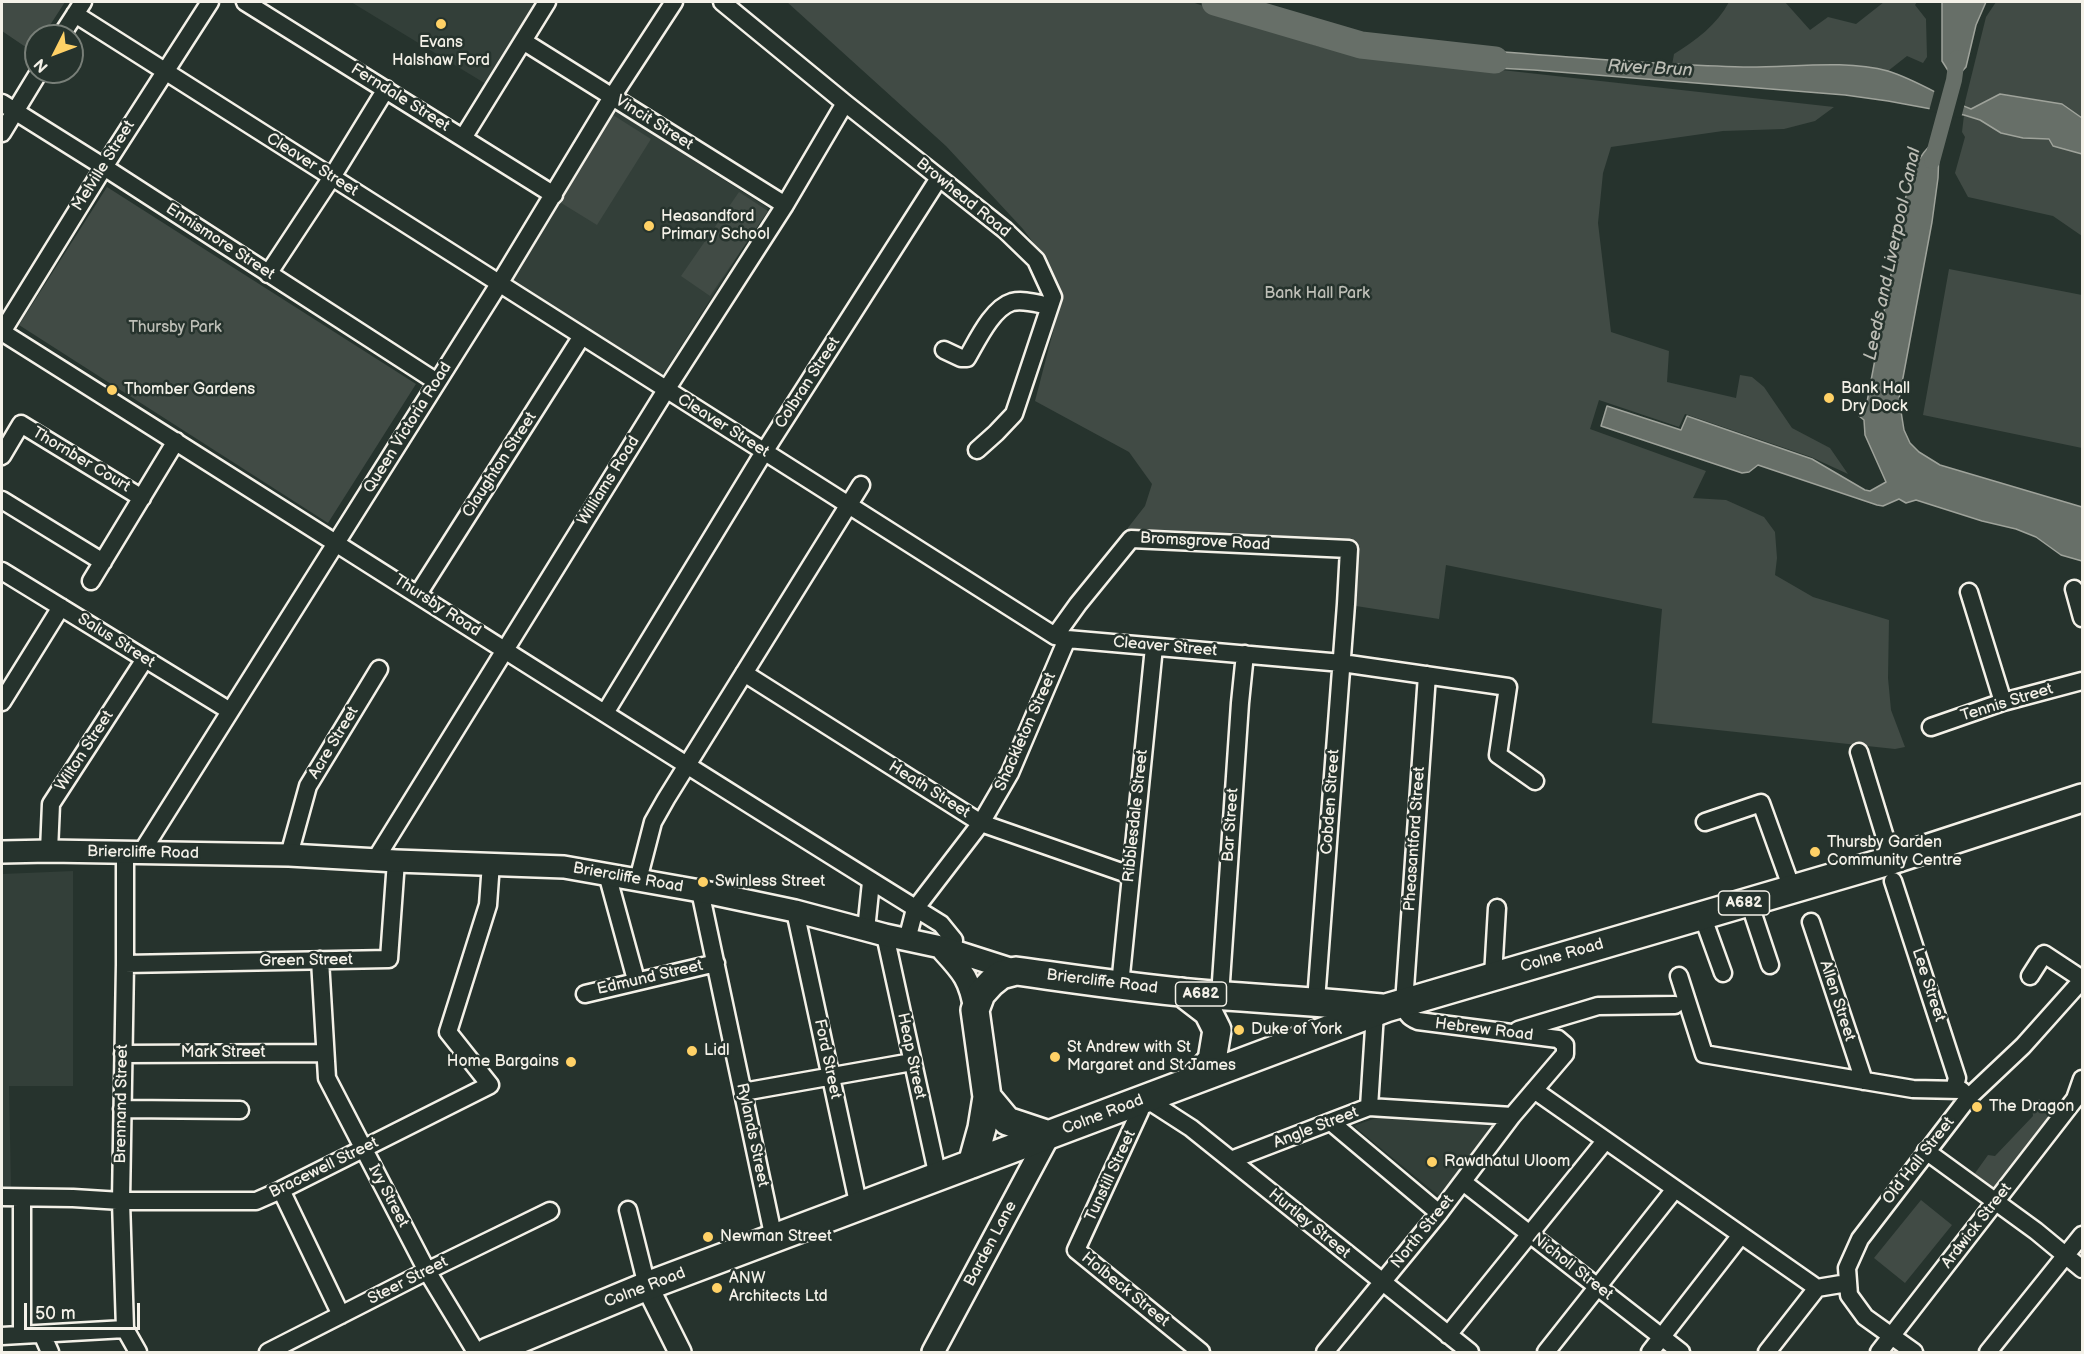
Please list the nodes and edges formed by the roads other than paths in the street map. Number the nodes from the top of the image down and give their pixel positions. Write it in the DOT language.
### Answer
graph roads {
  1 [pos="210,2"];
  2 [pos="245,2"];
  3 [pos="547,2"];
  4 [pos="674,2"];
  5 [pos="722,2"];
  6 [pos="79,8"];
  7 [pos="69,24"];
  8 [pos="523,41"];
  9 [pos="164,71"];
  10 [pos="28,84"];
  11 [pos="386,89"];
  12 [pos="612,97"];
  13 [pos="845,103"];
  14 [pos="8,107"];
  15 [pos="2,133"];
  16 [pos="463,138"];
  17 [pos="104,167"];
  18 [pos="332,177"];
  19 [pos="939,178"];
  20 [pos="554,195"];
  21 [pos="785,205"];
  22 [pos="268,274"];
  23 [pos="499,284"];
  24 [pos="1050,306"];
  25 [pos="2,332"];
  26 [pos="582,336"];
  27 [pos="944,350"];
  28 [pos="437,382"];
  29 [pos="666,390"];
  30 [pos="176,441"];
  31 [pos="977,450"];
  32 [pos="764,452"];
  33 [pos="2,456"];
  34 [pos="861,485"];
  35 [pos="142,498"];
  36 [pos="2,500"];
  37 [pos="848,505"];
  38 [pos="336,542"];
  39 [pos="103,562"];
  40 [pos="2,571"];
  41 [pos="91,581"];
  42 [pos="2073,589"];
  43 [pos="1969,592"];
  44 [pos="418,594"];
  45 [pos="1346,604"];
  46 [pos="61,607"];
  47 [pos="2082,618"];
  48 [pos="1061,638"];
  49 [pos="1154,646"];
  50 [pos="504,650"];
  51 [pos="1245,654"];
  52 [pos="145,659"];
  53 [pos="1342,663"];
  54 [pos="379,669"];
  55 [pos="744,673"];
  56 [pos="1427,675"];
  57 [pos="2082,681"];
  58 [pos="2,702"];
  59 [pos="2003,702"];
  60 [pos="230,711"];
  61 [pos="604,713"];
  62 [pos="1931,727"];
  63 [pos="1859,752"];
  64 [pos="686,766"];
  65 [pos="1535,781"];
  66 [pos="2082,798"];
  67 [pos="1705,822"];
  68 [pos="981,823"];
  69 [pos="49,851"];
  70 [pos="2,852"];
  71 [pos="133,853"];
  72 [pos="289,855"];
  73 [pos="375,860"];
  74 [pos="396,861"];
  75 [pos="491,863"];
  76 [pos="1892,870"];
  77 [pos="607,874"];
  78 [pos="1130,875"];
  79 [pos="638,880"];
  80 [pos="871,882"];
  81 [pos="1792,889"];
  82 [pos="700,891"];
  83 [pos="1749,902"];
  84 [pos="1497,908"];
  85 [pos="915,909"];
  86 [pos="795,911"];
  87 [pos="1702,915"];
  88 [pos="1811,922"];
  89 [pos="876,933"];
  90 [pos="907,940"];
  91 [pos="947,949"];
  92 [pos="320,960"];
  93 [pos="716,963"];
  94 [pos="125,964"];
  95 [pos="1770,965"];
  96 [pos="1016,971"];
  97 [pos="1724,973"];
  98 [pos="1493,976"];
  99 [pos="1679,976"];
  100 [pos="2030,976"];
  101 [pos="636,980"];
  102 [pos="2082,980"];
  103 [pos="1120,985"];
  104 [pos="1182,992"];
  105 [pos="585,994"];
  106 [pos="1220,996"];
  107 [pos="1316,1001"];
  108 [pos="1675,1005"];
  109 [pos="1388,1008"];
  110 [pos="975,1010"];
  111 [pos="1511,1032"];
  112 [pos="324,1053"];
  113 [pos="123,1054"];
  114 [pos="1565,1054"];
  115 [pos="912,1062"];
  116 [pos="831,1076"];
  117 [pos="2082,1079"];
  118 [pos="1864,1081"];
  119 [pos="1192,1082"];
  120 [pos="1534,1090"];
  121 [pos="743,1092"];
  122 [pos="1961,1094"];
  123 [pos="987,1097"];
  124 [pos="1143,1100"];
  125 [pos="1369,1107"];
  126 [pos="122,1109"];
  127 [pos="240,1110"];
  128 [pos="1512,1116"];
  129 [pos="1332,1123"];
  130 [pos="1049,1136"];
  131 [pos="1605,1141"];
  132 [pos="363,1149"];
  133 [pos="1926,1151"];
  134 [pos="1231,1161"];
  135 [pos="972,1164"];
  136 [pos="938,1177"];
  137 [pos="1463,1182"];
  138 [pos="1675,1189"];
  139 [pos="281,1190"];
  140 [pos="2,1197"];
  141 [pos="22,1198"];
  142 [pos="121,1201"];
  143 [pos="1995,1201"];
  144 [pos="859,1207"];
  145 [pos="628,1210"];
  146 [pos="550,1211"];
  147 [pos="1439,1213"];
  148 [pos="1530,1234"];
  149 [pos="1741,1235"];
  150 [pos="2082,1235"];
  151 [pos="774,1239"];
  152 [pos="1076,1250"];
  153 [pos="2066,1256"];
  154 [pos="2082,1269"];
  155 [pos="427,1270"];
  156 [pos="1382,1282"];
  157 [pos="1847,1283"];
  158 [pos="647,1286"];
  159 [pos="1598,1287"];
  160 [pos="1817,1288"];
  161 [pos="341,1315"];
  162 [pos="125,1329"];
  163 [pos="42,1334"];
  164 [pos="22,1335"];
  165 [pos="1448,1335"];
  166 [pos="2,1336"];
  167 [pos="1891,1337"];
  168 [pos="1662,1338"];
  169 [pos="1331,1350"];
  170 [pos="51,1353"];
  171 [pos="138,1353"];
  172 [pos="268,1353"];
  173 [pos="476,1353"];
  174 [pos="488,1353"];
  175 [pos="680,1353"];
  176 [pos="933,1353"];
  177 [pos="1201,1353"];
  178 [pos="1470,1353"];
  179 [pos="1546,1353"];
  180 [pos="1650,1353"];
  181 [pos="1681,1353"];
  182 [pos="1767,1353"];
  183 [pos="1879,1353"];
  184 [pos="1914,1353"];
  185 [pos="1988,1353"];
  1 -- 9 [label="street, Melville Street"];
  2 -- 11 [label="street, Ferndale Street"];
  3 -- 8 [label="street"];
  4 -- 12 [label="street, Queen Victoria Road"];
  5 -- 13 [label="street, Browhead Road"];
  6 -- 7 [label="street"];
  6 -- 9 [label="street, Cleaver Street"];
  8 -- 12 [label="street, Vincit Street"];
  8 -- 16 [label="street"];
  9 -- 17 [label="street, Melville Street"];
  9 -- 18 [label="street, Cleaver Street"];
  10 -- 14 [label="street"];
  11 -- 16 [label="street, Ferndale Street"];
  11 -- 18 [label="street"];
  12 -- 20 [label="street, Queen Victoria Road"];
  12 -- 21 [label="street, Vincit Street"];
  13 -- 19 [label="street, Browhead Road"];
  13 -- 21 [label="street, Williams Road"];
  14 -- 15 [label="street"];
  14 -- 17 [label="street, Ennismore Street"];
  16 -- 20 [label="street, Ferndale Street"];
  17 -- 22 [label="street, Ennismore Street"];
  17 -- 25 [label="street, Melville Street"];
  18 -- 22 [label="street"];
  18 -- 23 [label="street, Cleaver Street"];
  19 -- 24 [label="street, Browhead Road"];
  19 -- 32 [label="street, Colbran Street"];
  20 -- 23 [label="street, Queen Victoria Road"];
  21 -- 29 [label="street, Williams Road"];
  22 -- 28 [label="street, Ennismore Street"];
  23 -- 26 [label="street, Cleaver Street"];
  23 -- 28 [label="street, Queen Victoria Road"];
  24 -- 27 [label="street"];
  24 -- 31 [label="street, Browhead Road"];
  25 -- 30 [label="street, Thursby Road"];
  26 -- 29 [label="street, Cleaver Street"];
  26 -- 44 [label="street, Claughton Street"];
  28 -- 38 [label="street, Queen Victoria Road"];
  29 -- 32 [label="street, Cleaver Street"];
  29 -- 50 [label="street, Williams Road"];
  30 -- 35 [label="street, Thornber Court"];
  30 -- 38 [label="street, Thursby Road"];
  32 -- 37 [label="street, Cleaver Street"];
  32 -- 61 [label="street, Colbran Street"];
  33 -- 35 [label="street, Thornber Court"];
  34 -- 37 [label="street"];
  35 -- 39 [label="street, Thornber Court"];
  36 -- 39 [label="street"];
  37 -- 48 [label="street, Cleaver Street"];
  37 -- 55 [label="street"];
  38 -- 44 [label="street, Thursby Road"];
  38 -- 60 [label="street, Queen Victoria Road"];
  39 -- 41 [label="street, Thornber Court"];
  40 -- 46 [label="street, Salus Street"];
  42 -- 47 [label="street"];
  43 -- 59 [label="street"];
  44 -- 50 [label="street, Thursby Road"];
  45 -- 48 [label="street, Bromsgrove Road"];
  45 -- 53 [label="street, Cobden Street"];
  46 -- 52 [label="street, Salus Street"];
  46 -- 58 [label="street"];
  48 -- 49 [label="street, Cleaver Street"];
  48 -- 68 [label="street, Shackleton Street"];
  49 -- 51 [label="street, Cleaver Street"];
  49 -- 78 [label="street, Ribblesdale Street"];
  50 -- 61 [label="street, Thursby Road"];
  50 -- 73 [label="street, Williams Road"];
  51 -- 53 [label="street, Cleaver Street"];
  51 -- 106 [label="street, Bar Street"];
  52 -- 60 [label="street, Salus Street"];
  52 -- 69 [label="street, Wilton Street"];
  53 -- 56 [label="street, Cleaver Street"];
  53 -- 107 [label="street, Cobden Street"];
  54 -- 72 [label="street, Acre Street"];
  55 -- 64 [label="street"];
  55 -- 68 [label="street, Heath Street"];
  56 -- 65 [label="street, Cleaver Street"];
  56 -- 109 [label="street, Pheasantford Street"];
  57 -- 59 [label="street, Tennis Street"];
  59 -- 62 [label="street, Tennis Street"];
  60 -- 71 [label="street, Queen Victoria Road"];
  61 -- 64 [label="street, Thursby Road"];
  63 -- 76 [label="street, Lee Street"];
  64 -- 79 [label="street"];
  64 -- 80 [label="street, Thursby Road"];
  66 -- 76 [label="main road, Colne Road / A682"];
  67 -- 81 [label="street"];
  68 -- 78 [label="street, Heath Street"];
  68 -- 85 [label="street, Shackleton Street"];
  69 -- 70 [label="street, Briercliffe Road"];
  69 -- 71 [label="street, Briercliffe Road"];
  71 -- 72 [label="street, Briercliffe Road"];
  71 -- 94 [label="street, Brennand Street"];
  72 -- 73 [label="street, Briercliffe Road"];
  73 -- 74 [label="street, Briercliffe Road"];
  74 -- 75 [label="street, Briercliffe Road"];
  74 -- 92 [label="street, Green Street"];
  75 -- 77 [label="street, Briercliffe Road"];
  75 -- 132 [label="street, Bracewell Street"];
  76 -- 81 [label="main road, Colne Road / A682"];
  76 -- 122 [label="street, Lee Street"];
  77 -- 79 [label="street, Briercliffe Road"];
  77 -- 101 [label="street"];
  78 -- 103 [label="street, Ribblesdale Street"];
  79 -- 82 [label="street, Briercliffe Road"];
  80 -- 85 [label="street, Thursby Road"];
  80 -- 89 [label="street"];
  81 -- 83 [label="main road, Colne Road / A682"];
  82 -- 86 [label="street, Briercliffe Road"];
  82 -- 93 [label="street, Rylands Street"];
  83 -- 87 [label="main road, Colne Road / A682"];
  83 -- 95 [label="street"];
  84 -- 98 [label="street"];
  85 -- 90 [label="street"];
  85 -- 91 [label="street, Thursby Road"];
  86 -- 89 [label="street, Briercliffe Road"];
  86 -- 116 [label="street, Ford Street"];
  87 -- 97 [label="street"];
  87 -- 98 [label="main road, Colne Road / A682"];
  88 -- 118 [label="street, Allen Street"];
  89 -- 90 [label="street, Briercliffe Road"];
  89 -- 115 [label="street, Heap Street"];
  90 -- 91 [label="street, Briercliffe Road"];
  91 -- 96 [label="street, Briercliffe Road"];
  91 -- 110 [label="street"];
  92 -- 94 [label="street, Green Street"];
  92 -- 112 [label="street, Ivy Street"];
  93 -- 101 [label="street, Edmund Street"];
  93 -- 121 [label="street, Rylands Street"];
  94 -- 113 [label="street, Brennand Street"];
  96 -- 103 [label="main road, Briercliffe Road / A682"];
  96 -- 110 [label="main road"];
  98 -- 109 [label="main road, Colne Road / A682"];
  99 -- 118 [label="street"];
  100 -- 102 [label="street"];
  101 -- 105 [label="street, Edmund Street"];
  102 -- 122 [label="street, Old Hall Street"];
  103 -- 104 [label="main road, Briercliffe Road / A682"];
  104 -- 106 [label="main road, Briercliffe Road / A682"];
  104 -- 119 [label="main road, A682"];
  106 -- 107 [label="main road, Briercliffe Road / A682"];
  107 -- 109 [label="main road, Briercliffe Road / A682"];
  108 -- 111 [label="street"];
  109 -- 111 [label="street, Hebrew Road"];
  109 -- 119 [label="main road, Colne Road / A682"];
  109 -- 125 [label="street, Pheasantford Street"];
  110 -- 123 [label="main road"];
  111 -- 114 [label="street, Hebrew Road"];
  112 -- 113 [label="street, Mark Street"];
  112 -- 132 [label="street, Ivy Street"];
  113 -- 126 [label="street, Brennand Street"];
  114 -- 120 [label="street, North Street"];
  115 -- 116 [label="street"];
  115 -- 136 [label="street, Heap Street"];
  116 -- 121 [label="street"];
  116 -- 144 [label="street, Ford Street"];
  117 -- 143 [label="street, Ardwick Street"];
  118 -- 122 [label="street"];
  119 -- 124 [label="main road, Colne Road / A682"];
  120 -- 128 [label="street, North Street"];
  120 -- 131 [label="street"];
  121 -- 151 [label="street, Rylands Street"];
  122 -- 133 [label="street, Old Hall Street"];
  123 -- 130 [label="main road"];
  123 -- 135 [label="main road"];
  124 -- 130 [label="main road, Colne Road / A682"];
  124 -- 134 [label="street, Hurtley Street"];
  124 -- 152 [label="street, Tunstill Street"];
  125 -- 128 [label="street, Angle Street"];
  125 -- 129 [label="street, Angle Street"];
  126 -- 127 [label="street"];
  126 -- 142 [label="street, Brennand Street"];
  128 -- 137 [label="street, North Street"];
  129 -- 134 [label="street, Angle Street"];
  129 -- 147 [label="street"];
  130 -- 135 [label="main road, Colne Road"];
  130 -- 176 [label="street, Barden Lane"];
  131 -- 138 [label="street"];
  131 -- 148 [label="street"];
  132 -- 139 [label="street, Bracewell Street"];
  132 -- 155 [label="street, Ivy Street"];
  133 -- 143 [label="street"];
  133 -- 157 [label="street, Old Hall Street"];
  134 -- 156 [label="street, Hurtley Street"];
  135 -- 136 [label="main road, Colne Road"];
  136 -- 144 [label="main road, Colne Road"];
  137 -- 147 [label="street, North Street"];
  137 -- 148 [label="street, Nicholl Street"];
  138 -- 149 [label="street"];
  138 -- 159 [label="street"];
  139 -- 142 [label="street, Bracewell Street"];
  139 -- 161 [label="street"];
  140 -- 141 [label="street, Bracewell Street"];
  141 -- 142 [label="street, Bracewell Street"];
  141 -- 164 [label="street"];
  142 -- 162 [label="street, Brennand Street"];
  143 -- 153 [label="street"];
  143 -- 167 [label="street, Ardwick Street"];
  144 -- 151 [label="main road, Colne Road"];
  145 -- 158 [label="street"];
  146 -- 155 [label="street, Steer Street"];
  147 -- 156 [label="street, North Street"];
  148 -- 159 [label="street, Nicholl Street"];
  148 -- 165 [label="street"];
  149 -- 160 [label="street"];
  149 -- 168 [label="street"];
  150 -- 153 [label="street"];
  151 -- 158 [label="main road, Colne Road"];
  152 -- 177 [label="street, Holbeck Street"];
  153 -- 154 [label="street"];
  153 -- 185 [label="street"];
  155 -- 161 [label="street, Steer Street"];
  155 -- 173 [label="street, Ivy Street"];
  156 -- 165 [label="street, Hurtley Street"];
  156 -- 169 [label="street, North Street"];
  157 -- 160 [label="street"];
  157 -- 167 [label="street"];
  158 -- 174 [label="main road, Colne Road"];
  158 -- 175 [label="street"];
  159 -- 168 [label="street, Nicholl Street"];
  159 -- 179 [label="street"];
  160 -- 182 [label="street"];
  161 -- 172 [label="street, Steer Street"];
  162 -- 163 [label="street"];
  162 -- 171 [label="street, Brennand Street"];
  163 -- 164 [label="street"];
  163 -- 170 [label="street"];
  164 -- 166 [label="street"];
  165 -- 178 [label="street, Hurtley Street"];
  167 -- 183 [label="street, Ardwick Street"];
  167 -- 184 [label="street"];
  168 -- 180 [label="street"];
  168 -- 181 [label="street, Nicholl Street"];
}
